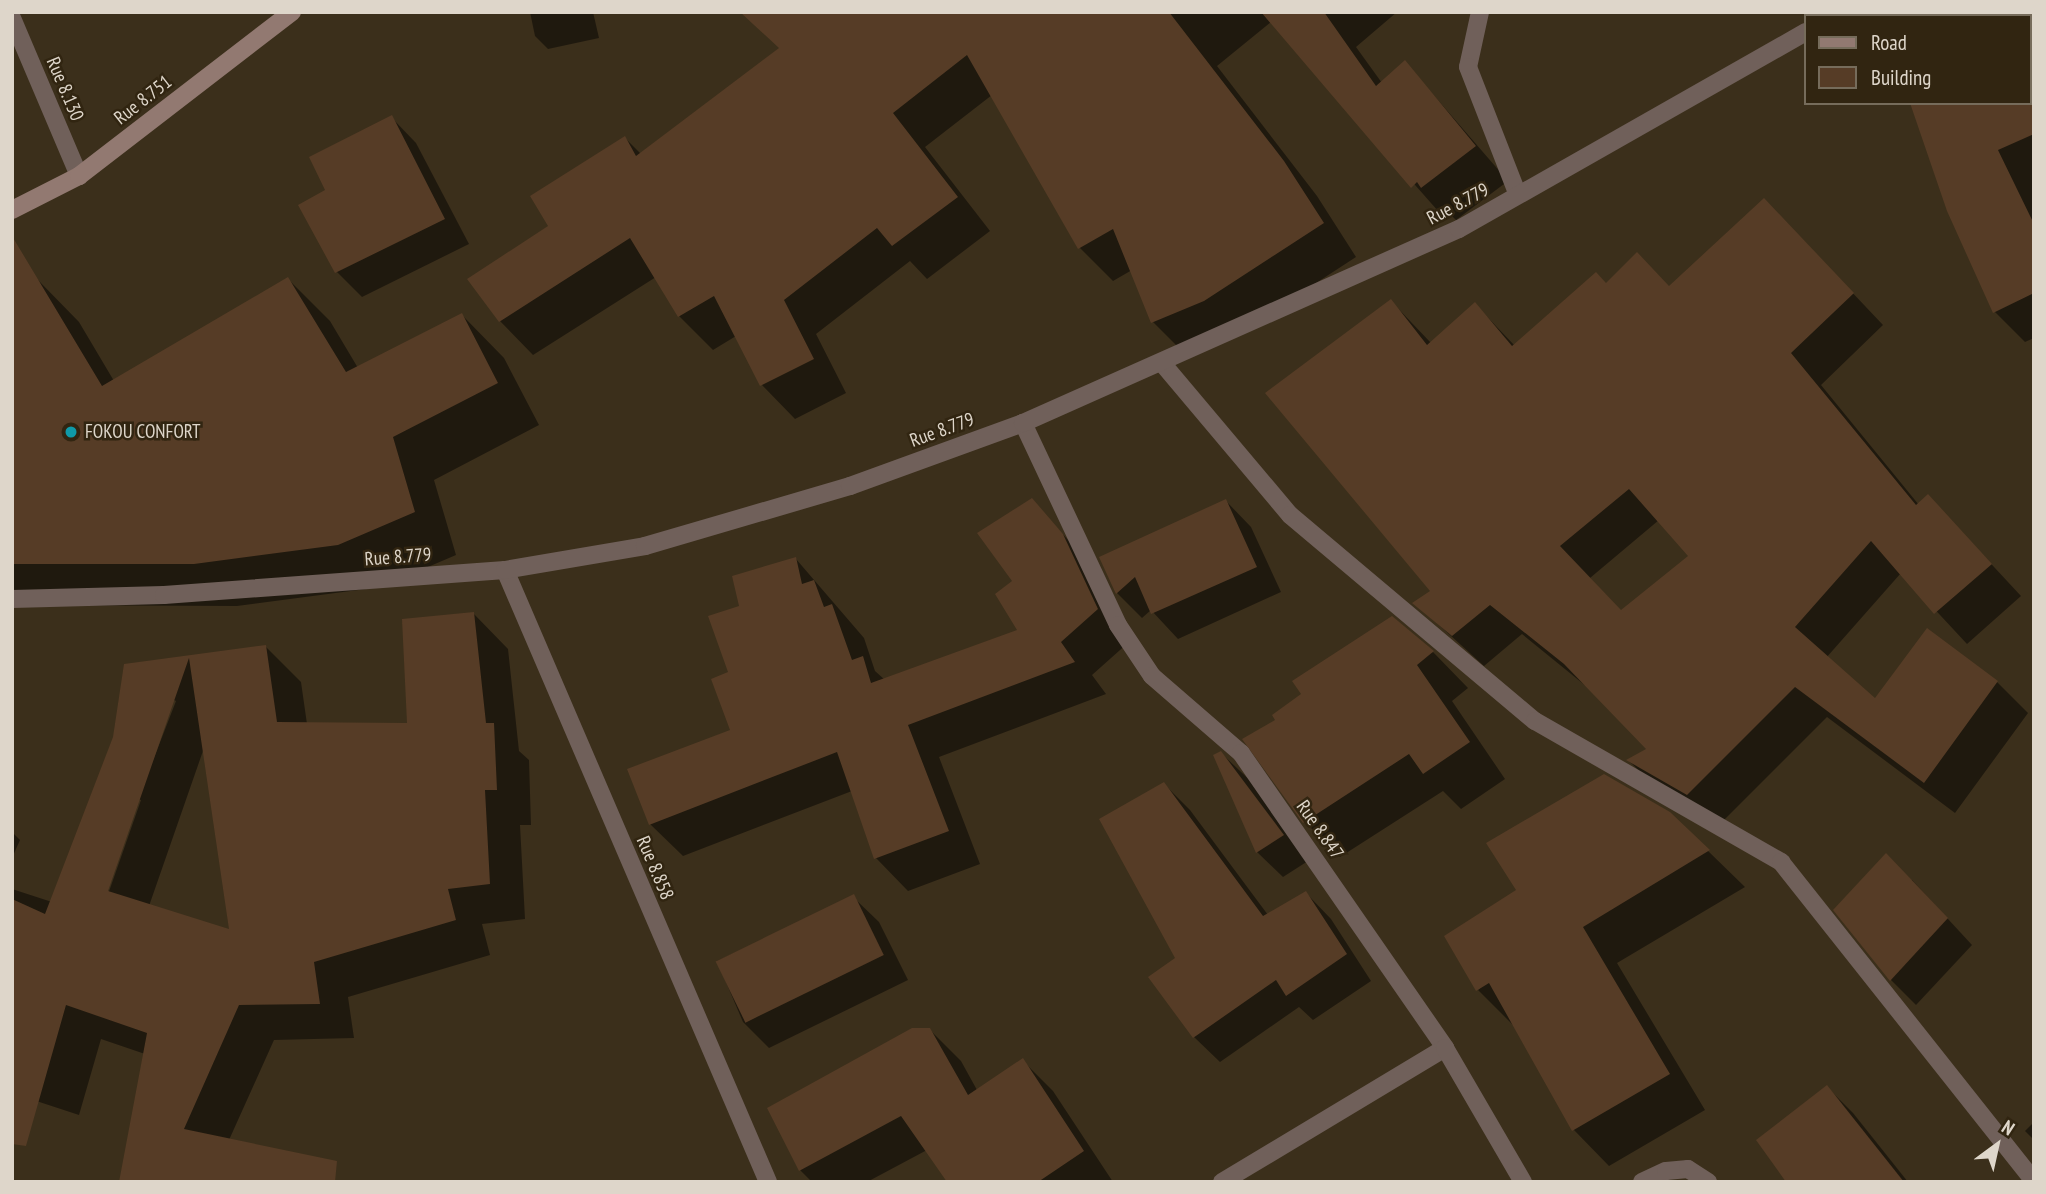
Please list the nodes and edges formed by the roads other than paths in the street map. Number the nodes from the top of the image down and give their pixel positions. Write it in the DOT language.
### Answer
graph roads {
  1 [pos="292,12"];
  2 [pos="1480,12"];
  3 [pos="12,18"];
  4 [pos="1804,33"];
  5 [pos="79,176"];
  6 [pos="1518,195"];
  7 [pos="12,210"];
  8 [pos="1163,363"];
  9 [pos="1023,423"];
  10 [pos="505,570"];
  11 [pos="12,599"];
  12 [pos="1445,1048"];
  13 [pos="2034,1181"];
  14 [pos="768,1182"];
  15 [pos="1222,1182"];
  16 [pos="1522,1182"];
  17 [pos="1642,1182"];
  18 [pos="1708,1182"];
  1 -- 5 [label="main road, Rue 8.751"];
  2 -- 6 [label="street"];
  3 -- 5 [label="street, Rue 8.130"];
  4 -- 6 [label="street, Rue 8.779"];
  5 -- 7 [label="main road, Rue 8.751"];
  6 -- 8 [label="street, Rue 8.779"];
  8 -- 9 [label="street, Rue 8.779"];
  8 -- 13 [label="street"];
  9 -- 10 [label="street, Rue 8.779"];
  9 -- 12 [label="street, Rue 8.847"];
  10 -- 11 [label="street, Rue 8.779"];
  10 -- 14 [label="street, Rue 8.858"];
  12 -- 15 [label="street"];
  12 -- 16 [label="street, Rue 8.847"];
  17 -- 18 [label="street"];
}
